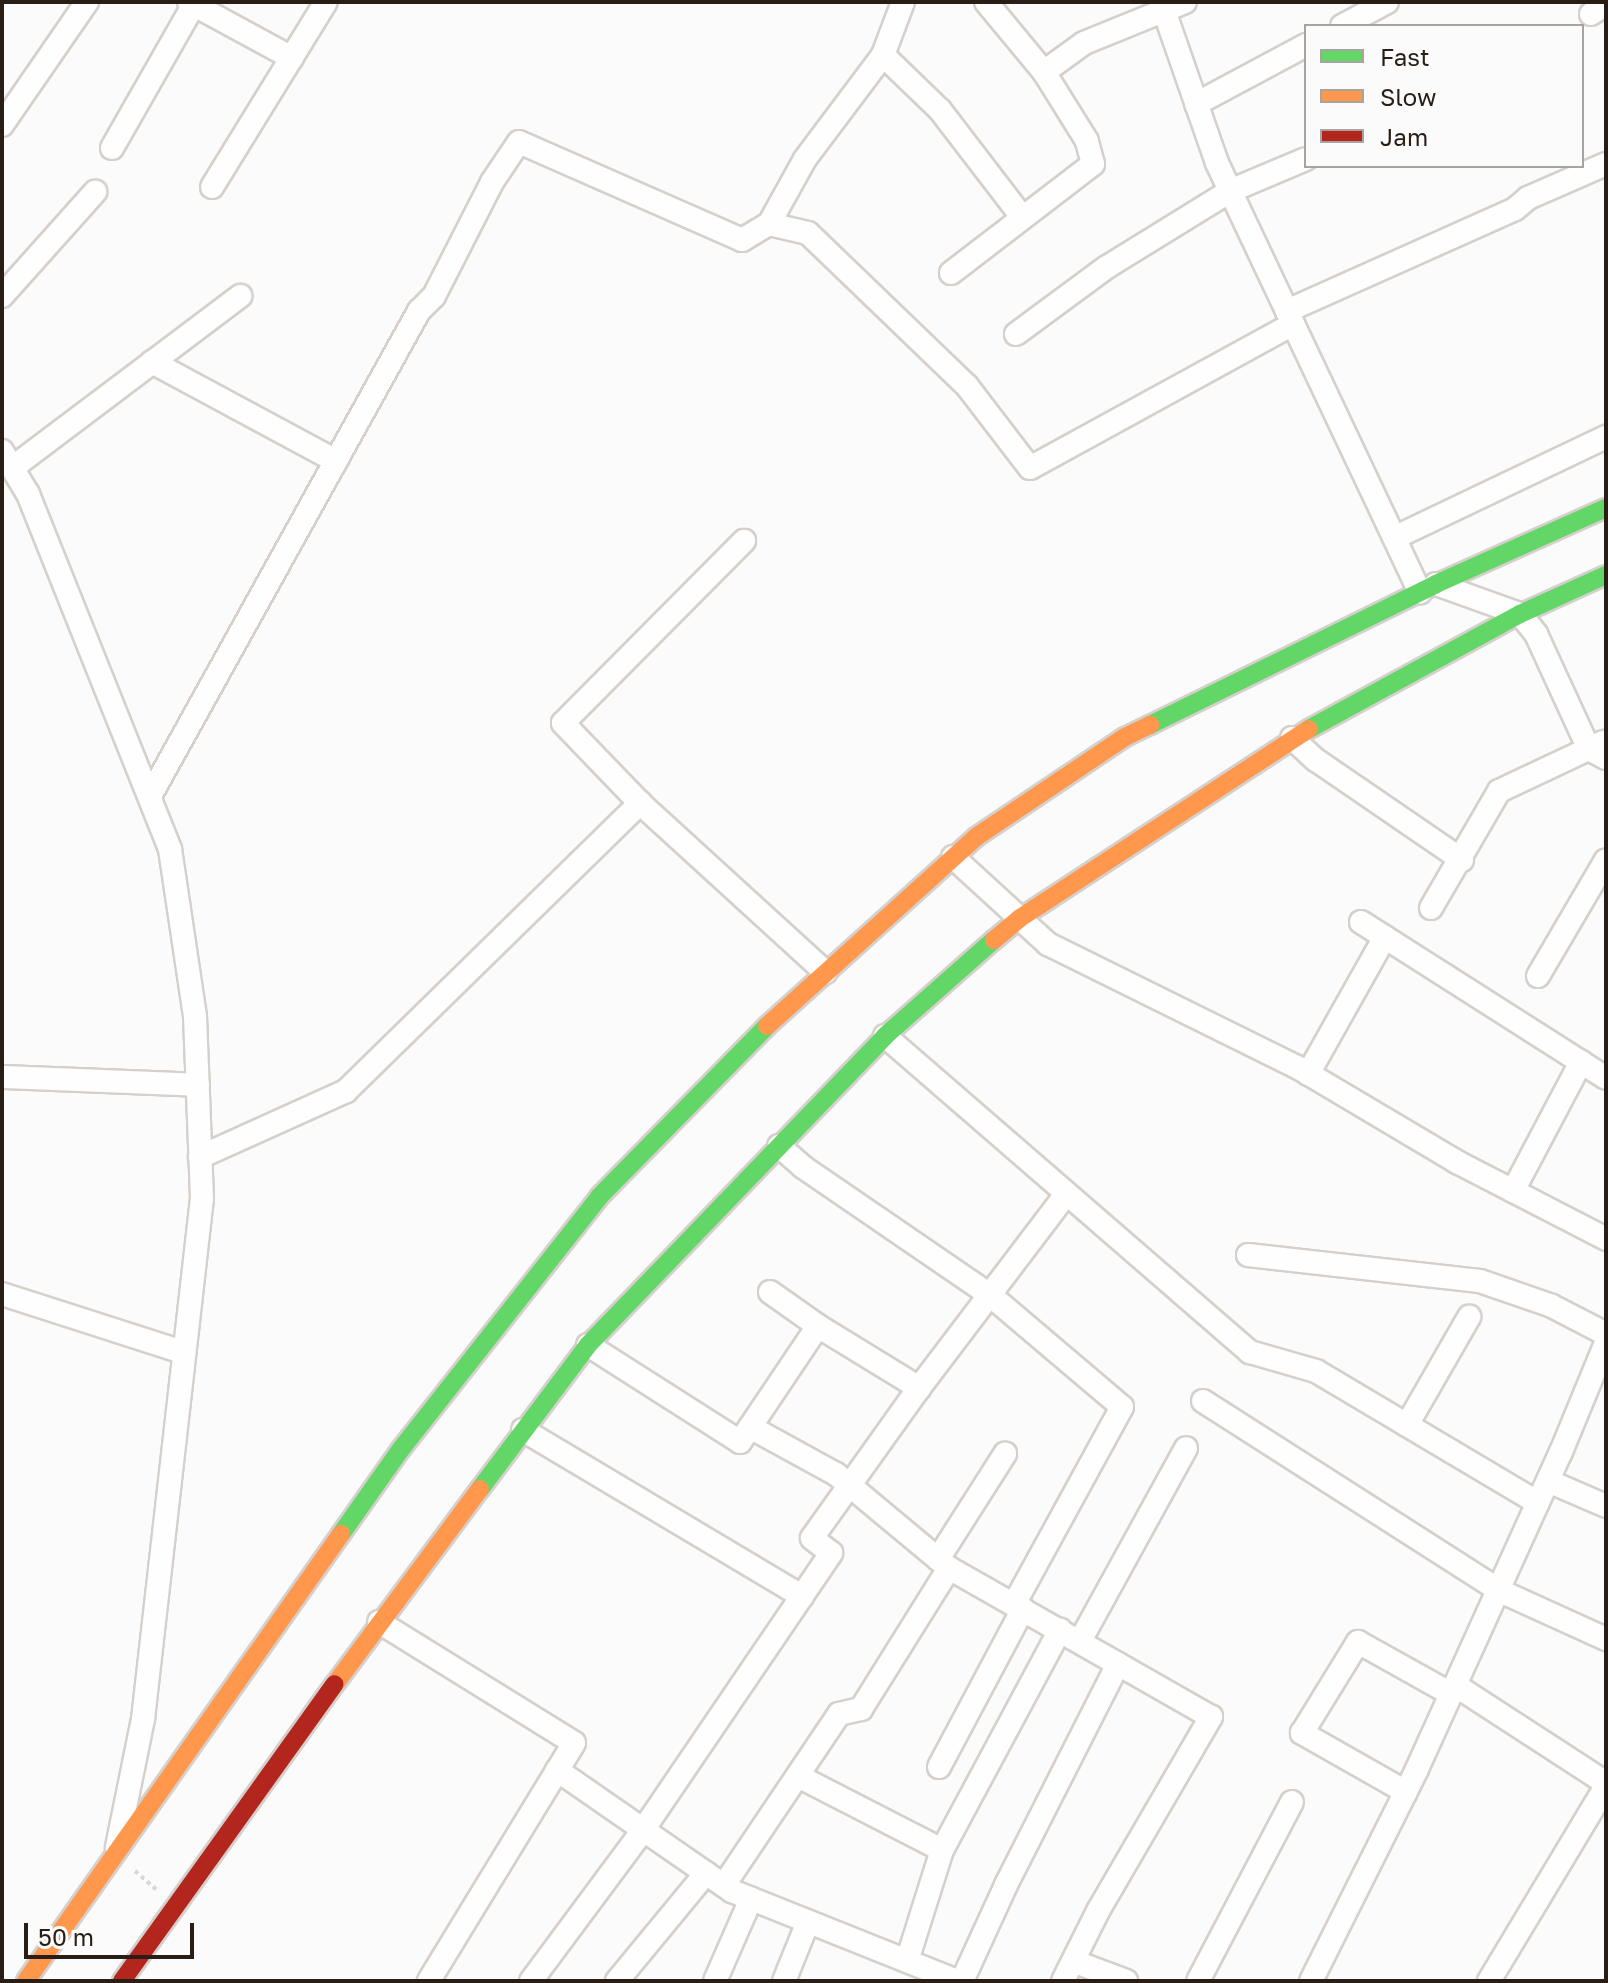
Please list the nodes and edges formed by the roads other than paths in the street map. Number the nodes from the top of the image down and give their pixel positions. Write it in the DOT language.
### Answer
graph roads {
  1 [pos="87,2"];
  2 [pos="326,2"];
  3 [pos="903,2"];
  4 [pos="986,2"];
  5 [pos="1185,2"];
  6 [pos="1387,2"];
  7 [pos="191,3"];
  8 [pos="1162,7"];
  9 [pos="1346,24"];
  10 [pos="1304,46"];
  11 [pos="883,55"];
  12 [pos="292,58"];
  13 [pos="1044,72"];
  14 [pos="1196,104"];
  15 [pos="2,125"];
  16 [pos="112,148"];
  17 [pos="1304,160"];
  18 [pos="1606,164"];
  19 [pos="212,187"];
  20 [pos="1230,191"];
  21 [pos="95,192"];
  22 [pos="1022,217"];
  23 [pos="769,224"];
  24 [pos="951,273"];
  25 [pos="2,296"];
  26 [pos="240,296"];
  27 [pos="1293,324"];
  28 [pos="1016,334"];
  29 [pos="152,362"];
  30 [pos="1606,437"];
  31 [pos="7,460"];
  32 [pos="336,461"];
  33 [pos="1606,508"];
  34 [pos="1396,537"];
  35 [pos="744,541"];
  36 [pos="1606,575"];
  37 [pos="1428,588"];
  38 [pos="1520,614"];
  39 [pos="1292,738"];
  40 [pos="1600,749"];
  41 [pos="150,796"];
  42 [pos="640,803"];
  43 [pos="953,857"];
  44 [pos="1462,860"];
  45 [pos="1606,860"];
  46 [pos="1431,908"];
  47 [pos="1020,918"];
  48 [pos="1361,922"];
  49 [pos="1385,937"];
  50 [pos="825,972"];
  51 [pos="1538,976"];
  52 [pos="885,1036"];
  53 [pos="1581,1062"];
  54 [pos="1308,1074"];
  55 [pos="2,1077"];
  56 [pos="1606,1078"];
  57 [pos="198,1085"];
  58 [pos="779,1146"];
  59 [pos="200,1157"];
  60 [pos="1513,1191"];
  61 [pos="1066,1194"];
  62 [pos="1606,1239"];
  63 [pos="1248,1255"];
  64 [pos="770,1292"];
  65 [pos="2,1294"];
  66 [pos="990,1295"];
  67 [pos="1469,1317"];
  68 [pos="818,1326"];
  69 [pos="1606,1334"];
  70 [pos="1606,1343"];
  71 [pos="588,1345"];
  72 [pos="183,1352"];
  73 [pos="919,1388"];
  74 [pos="1203,1401"];
  75 [pos="1407,1425"];
  76 [pos="750,1427"];
  77 [pos="523,1430"];
  78 [pos="1186,1448"];
  79 [pos="1005,1454"];
  80 [pos="1548,1481"];
  81 [pos="849,1486"];
  82 [pos="1538,1503"];
  83 [pos="1606,1506"];
  84 [pos="944,1564"];
  85 [pos="1498,1590"];
  86 [pos="802,1596"];
  87 [pos="1018,1607"];
  88 [pos="379,1622"];
  89 [pos="1060,1630"];
  90 [pos="1606,1639"];
  91 [pos="1080,1641"];
  92 [pos="1118,1664"];
  93 [pos="1453,1689"];
  94 [pos="939,1767"];
  95 [pos="557,1770"];
  96 [pos="798,1776"];
  97 [pos="1606,1785"];
  98 [pos="1406,1792"];
  99 [pos="1292,1802"];
  100 [pos="643,1830"];
  101 [pos="942,1850"];
  102 [pos="116,1854"];
  103 [pos="715,1879"];
  104 [pos="751,1899"];
  105 [pos="808,1922"];
  106 [pos="907,1961"];
  107 [pos="1068,1971"];
  108 [pos="929,1976"];
  109 [pos="26,1981"];
  110 [pos="122,1981"];
  111 [pos="429,1981"];
  112 [pos="531,1981"];
  113 [pos="617,1981"];
  114 [pos="715,1981"];
  115 [pos="784,1981"];
  116 [pos="960,1981"];
  117 [pos="1126,1981"];
  118 [pos="1198,1981"];
  119 [pos="1311,1981"];
  120 [pos="1489,1981"];
  1 -- 15 [label="street"];
  2 -- 12 [label="street"];
  3 -- 11 [label="street"];
  4 -- 13 [label="street"];
  5 -- 8 [label="street"];
  6 -- 9 [label="street"];
  7 -- 12 [label="street"];
  7 -- 16 [label="street"];
  8 -- 13 [label="street"];
  8 -- 14 [label="street"];
  10 -- 14 [label="street"];
  11 -- 22 [label="street"];
  11 -- 23 [label="street"];
  12 -- 19 [label="street"];
  13 -- 22 [label="street"];
  14 -- 20 [label="street"];
  17 -- 20 [label="street"];
  18 -- 27 [label="street"];
  20 -- 27 [label="street"];
  20 -- 28 [label="street"];
  21 -- 25 [label="street"];
  22 -- 24 [label="street"];
  23 -- 27 [label="street"];
  23 -- 32 [label="street"];
  26 -- 29 [label="street"];
  27 -- 34 [label="street"];
  29 -- 31 [label="street"];
  29 -- 32 [label="street"];
  30 -- 34 [label="street"];
  31 -- 41 [label="street"];
  32 -- 41 [label="street"];
  33 -- 37 [label="main road"];
  34 -- 37 [label="street"];
  35 -- 42 [label="street"];
  36 -- 38 [label="main road"];
  37 -- 38 [label="street"];
  37 -- 43 [label="main road"];
  38 -- 39 [label="main road"];
  38 -- 40 [label="street"];
  39 -- 44 [label="street"];
  39 -- 47 [label="main road"];
  40 -- 44 [label="street"];
  41 -- 57 [label="street"];
  42 -- 50 [label="street"];
  42 -- 59 [label="street"];
  43 -- 47 [label="street"];
  43 -- 50 [label="main road"];
  44 -- 46 [label="street"];
  45 -- 51 [label="street"];
  47 -- 52 [label="main road"];
  47 -- 54 [label="street"];
  48 -- 49 [label="street"];
  49 -- 53 [label="street"];
  49 -- 54 [label="street"];
  50 -- 102 [label="main road"];
  52 -- 58 [label="main road"];
  52 -- 61 [label="street"];
  53 -- 56 [label="street"];
  53 -- 60 [label="street"];
  54 -- 60 [label="street"];
  55 -- 57 [label="street"];
  57 -- 59 [label="street"];
  58 -- 66 [label="street"];
  58 -- 71 [label="main road"];
  59 -- 72 [label="street"];
  60 -- 62 [label="street"];
  61 -- 66 [label="street"];
  61 -- 75 [label="street"];
  63 -- 69 [label="street"];
  64 -- 68 [label="street"];
  65 -- 72 [label="street"];
  66 -- 73 [label="street"];
  66 -- 87 [label="street"];
  67 -- 75 [label="street"];
  68 -- 73 [label="street"];
  68 -- 76 [label="street"];
  70 -- 80 [label="street"];
  71 -- 76 [label="street"];
  71 -- 77 [label="main road"];
  72 -- 102 [label="street"];
  73 -- 81 [label="street"];
  74 -- 85 [label="street"];
  75 -- 82 [label="street"];
  76 -- 81 [label="street"];
  77 -- 86 [label="street"];
  77 -- 88 [label="main road"];
  78 -- 91 [label="street"];
  79 -- 84 [label="street"];
  80 -- 82 [label="street"];
  80 -- 83 [label="street"];
  81 -- 84 [label="street"];
  81 -- 86 [label="street"];
  82 -- 85 [label="street"];
  84 -- 87 [label="street"];
  84 -- 96 [label="street"];
  85 -- 90 [label="street"];
  85 -- 93 [label="street"];
  86 -- 100 [label="street"];
  87 -- 89 [label="street"];
  87 -- 94 [label="street"];
  88 -- 95 [label="street"];
  88 -- 110 [label="main road"];
  89 -- 91 [label="street"];
  89 -- 101 [label="street"];
  91 -- 92 [label="street"];
  92 -- 107 [label="street"];
  92 -- 116 [label="street"];
  93 -- 97 [label="street"];
  93 -- 98 [label="street"];
  93 -- 98 [label="street"];
  95 -- 100 [label="street"];
  95 -- 111 [label="street"];
  96 -- 101 [label="street"];
  96 -- 103 [label="street"];
  97 -- 120 [label="street"];
  98 -- 119 [label="street"];
  99 -- 118 [label="street"];
  100 -- 103 [label="street"];
  100 -- 112 [label="street"];
  101 -- 106 [label="street"];
  102 -- 109 [label="main road"];
  103 -- 104 [label="street"];
  103 -- 113 [label="street"];
  104 -- 105 [label="street"];
  104 -- 114 [label="street"];
  105 -- 106 [label="street"];
  105 -- 115 [label="street"];
  106 -- 108 [label="street"];
  107 -- 117 [label="street"];
  108 -- 116 [label="street"];
}
